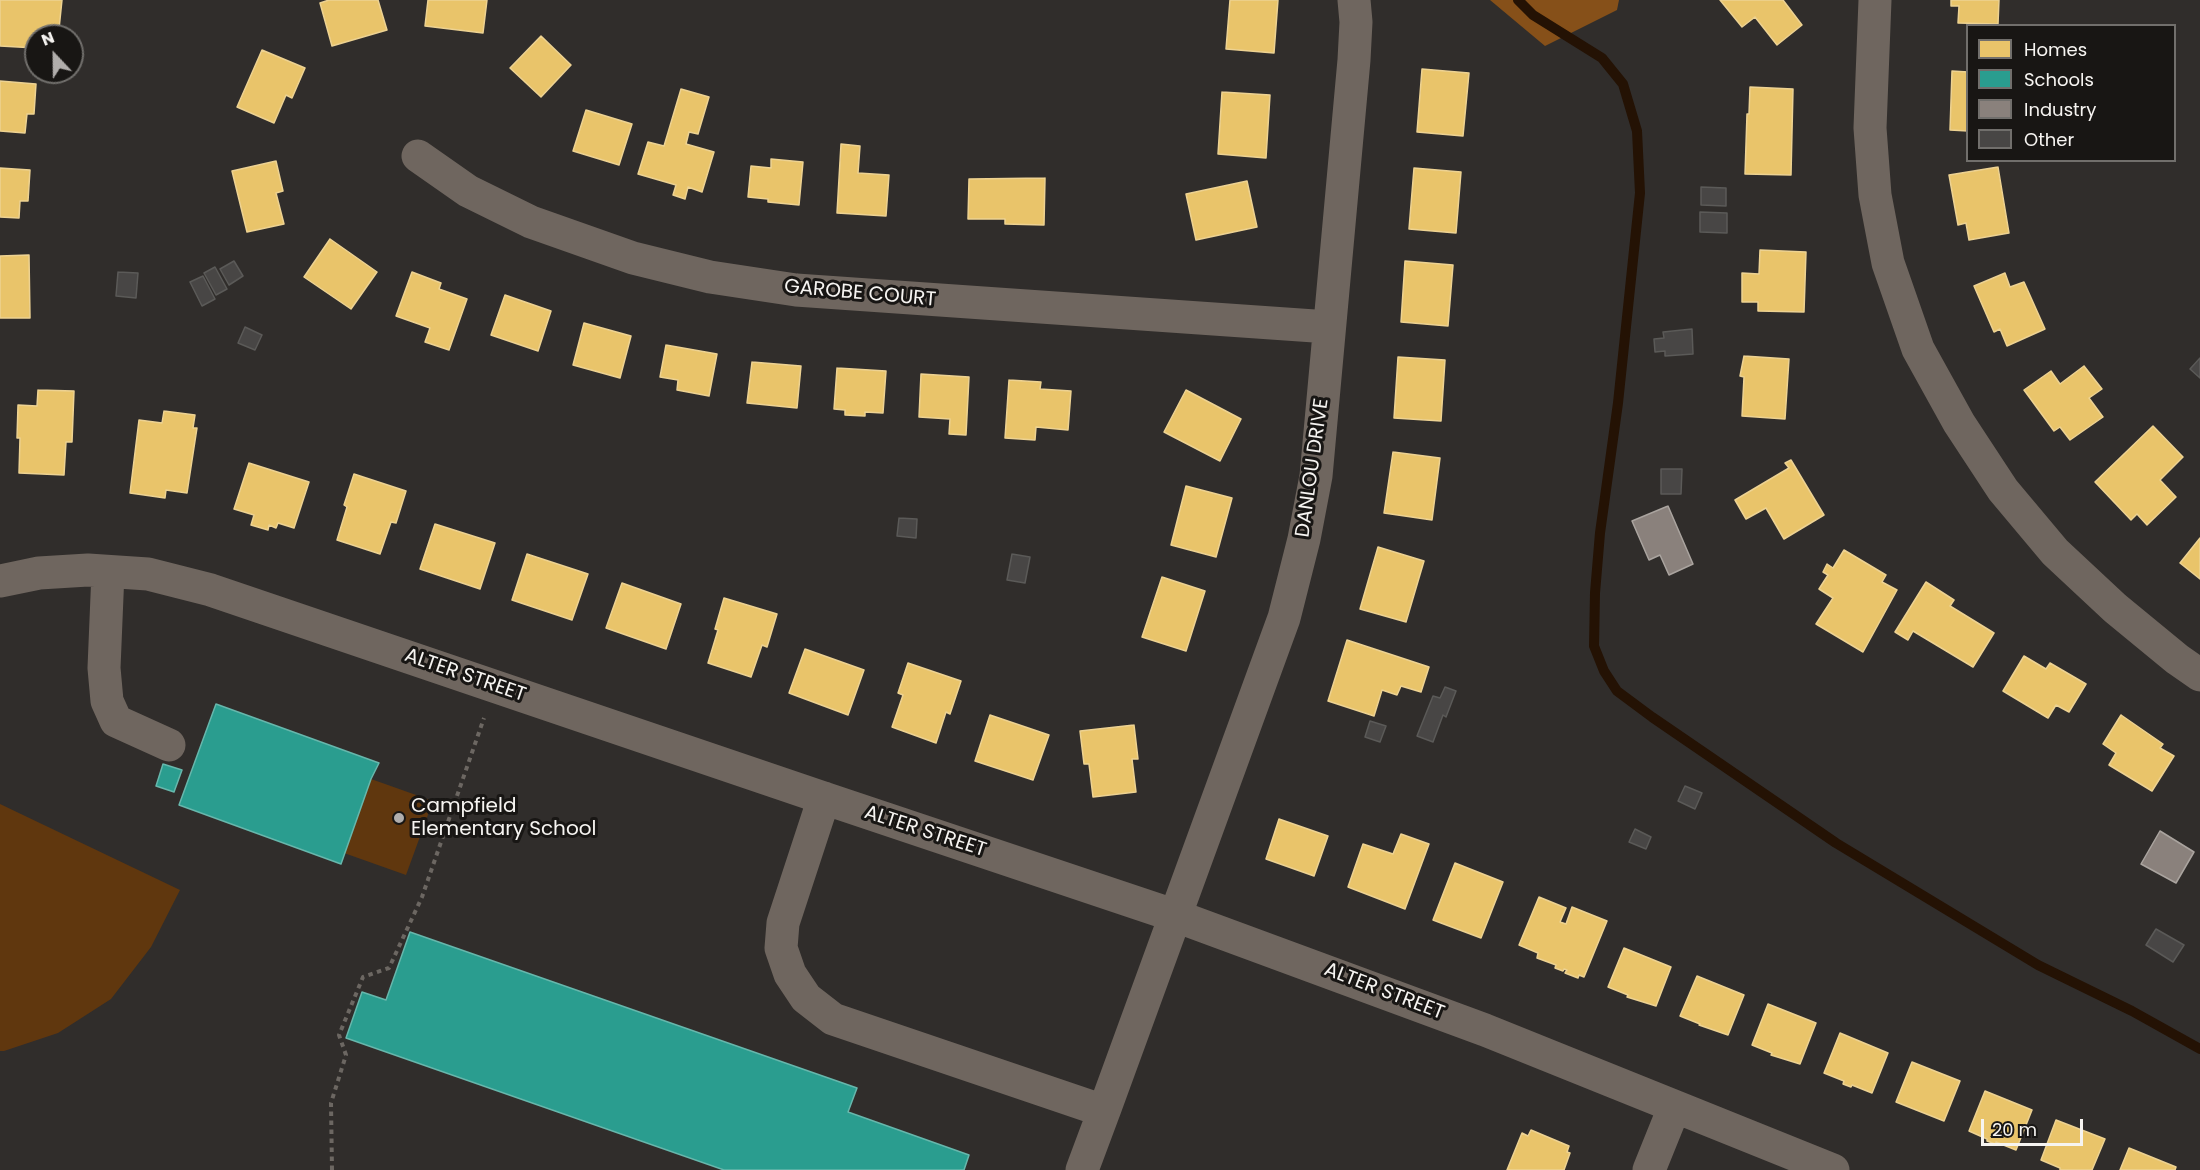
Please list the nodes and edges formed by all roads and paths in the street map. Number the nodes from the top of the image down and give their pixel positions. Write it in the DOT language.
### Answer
graph roads {
  1 [pos="1354,0"];
  2 [pos="1875,0"];
  3 [pos="418,156"];
  4 [pos="1329,327"];
  5 [pos="108,572"];
  6 [pos="0,581"];
  7 [pos="2200,675"];
  8 [pos="495,686"];
  9 [pos="169,745"];
  10 [pos="824,798"];
  11 [pos="1176,916"];
  12 [pos="1674,1107"];
  13 [pos="1104,1111"];
  14 [pos="332,1170"];
  15 [pos="1082,1170"];
  16 [pos="1649,1170"];
  17 [pos="1833,1170"];
  1 -- 4 [label="street, DANLOU DRIVE"];
  2 -- 7 [label="street"];
  3 -- 4 [label="street, GAROBE COURT"];
  4 -- 11 [label="street, DANLOU DRIVE"];
  5 -- 6 [label="street, ALTER STREET"];
  5 -- 8 [label="street, ALTER STREET"];
  5 -- 9 [label="street"];
  8 -- 10 [label="street, ALTER STREET"];
  8 -- 14 [label="path"];
  10 -- 11 [label="street, ALTER STREET"];
  10 -- 13 [label="street"];
  11 -- 12 [label="street, ALTER STREET"];
  11 -- 13 [label="street, DANLOU DRIVE"];
  12 -- 16 [label="street"];
  12 -- 17 [label="street, ALTER STREET"];
  13 -- 15 [label="street, DANLOU DRIVE"];
}
